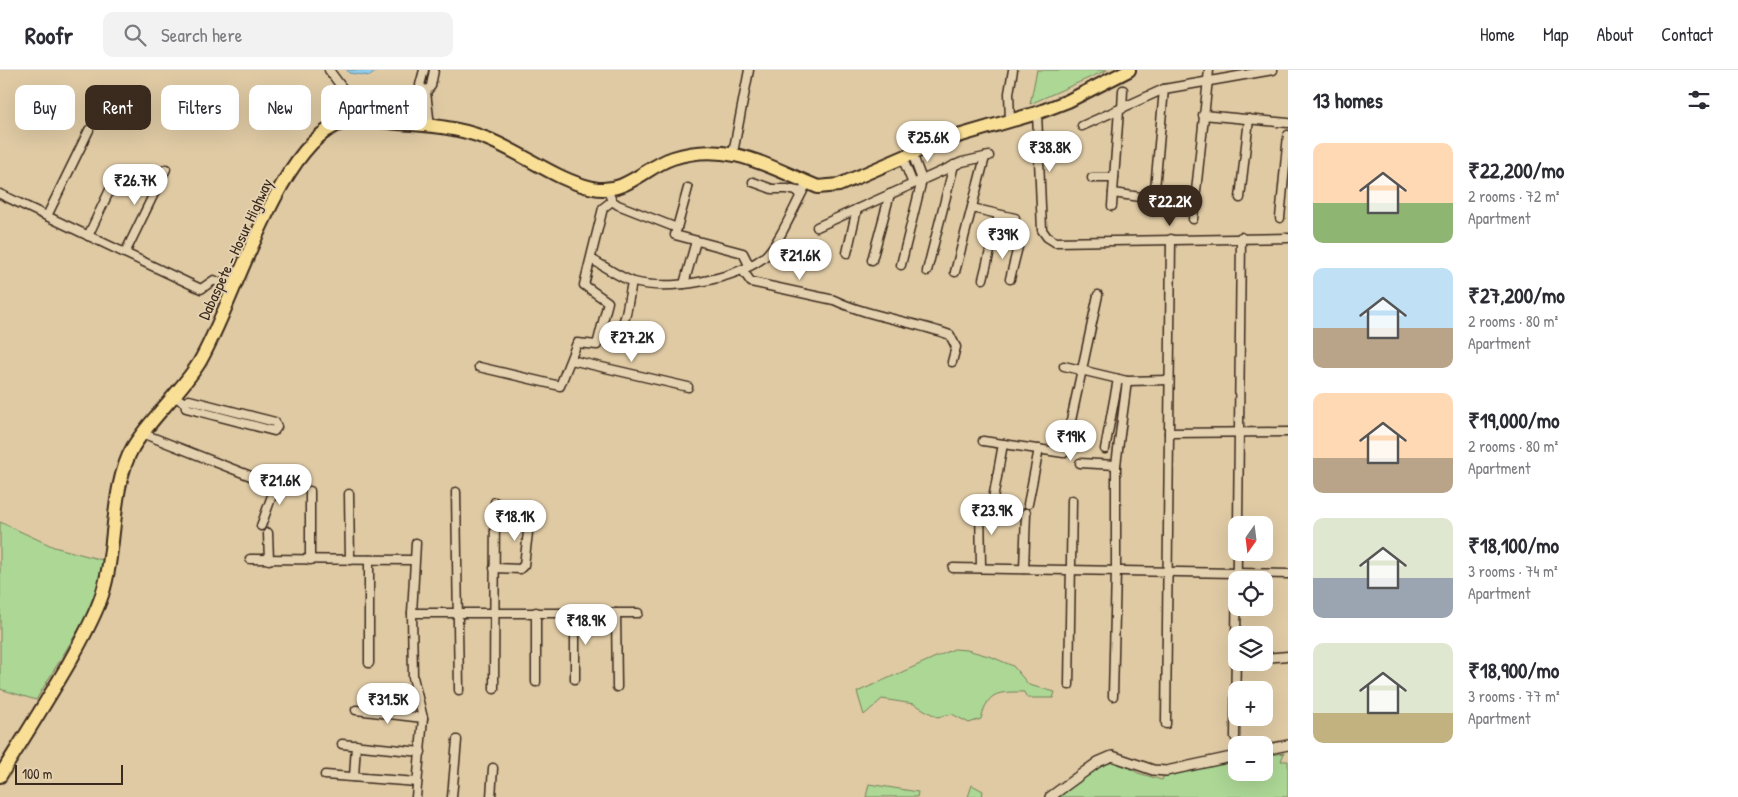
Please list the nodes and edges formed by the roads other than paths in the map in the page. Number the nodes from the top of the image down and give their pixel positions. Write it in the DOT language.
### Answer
graph roads {
  1 [pos="329,70"];
  2 [pos="424,70"];
  3 [pos="434,70"];
  4 [pos="749,70"];
  5 [pos="1013,70"];
  6 [pos="1129,70"];
  7 [pos="1209,70"];
  8 [pos="1273,70"];
  9 [pos="1208,81"];
  10 [pos="340,85"];
  11 [pos="420,85"];
  12 [pos="1164,89"];
  13 [pos="1123,90"];
  14 [pos="427,91"];
  15 [pos="427,100"];
  16 [pos="1121,110"];
  17 [pos="1037,113"];
  18 [pos="1203,115"];
  19 [pos="1250,119"];
  20 [pos="1010,121"];
  21 [pos="1288,123"];
  22 [pos="427,126"];
  23 [pos="430,126"];
  24 [pos="1082,126"];
  25 [pos="89,130"];
  26 [pos="327,130"];
  27 [pos="1288,135"];
  28 [pos="733,153"];
  29 [pos="907,155"];
  30 [pos="954,166"];
  31 [pos="166,168"];
  32 [pos="116,177"];
  33 [pos="1092,178"];
  34 [pos="1114,178"];
  35 [pos="922,180"];
  36 [pos="753,182"];
  37 [pos="913,184"];
  38 [pos="804,187"];
  39 [pos="688,188"];
  40 [pos="1113,193"];
  41 [pos="0,194"];
  42 [pos="890,194"];
  43 [pos="610,196"];
  44 [pos="1240,198"];
  45 [pos="1154,200"];
  46 [pos="1194,205"];
  47 [pos="1112,206"];
  48 [pos="972,208"];
  49 [pos="858,209"];
  50 [pos="1153,211"];
  51 [pos="999,215"];
  52 [pos="47,216"];
  53 [pos="1014,218"];
  54 [pos="1280,218"];
  55 [pos="1193,219"];
  56 [pos="817,227"];
  57 [pos="677,228"];
  58 [pos="88,236"];
  59 [pos="1171,238"];
  60 [pos="1241,238"];
  61 [pos="1288,238"];
  62 [pos="993,240"];
  63 [pos="696,241"];
  64 [pos="124,253"];
  65 [pos="847,253"];
  66 [pos="591,258"];
  67 [pos="872,260"];
  68 [pos="901,265"];
  69 [pos="746,268"];
  70 [pos="927,271"];
  71 [pos="955,272"];
  72 [pos="1010,279"];
  73 [pos="983,280"];
  74 [pos="632,282"];
  75 [pos="684,284"];
  76 [pos="233,290"];
  77 [pos="1098,295"];
  78 [pos="617,342"];
  79 [pos="571,360"];
  80 [pos="952,362"];
  81 [pos="1064,366"];
  82 [pos="479,367"];
  83 [pos="1083,371"];
  84 [pos="1118,379"];
  85 [pos="1168,380"];
  86 [pos="1127,381"];
  87 [pos="688,387"];
  88 [pos="180,400"];
  89 [pos="1169,432"];
  90 [pos="1237,432"];
  91 [pos="1288,432"];
  92 [pos="144,434"];
  93 [pos="983,441"];
  94 [pos="1003,444"];
  95 [pos="1039,449"];
  96 [pos="1105,449"];
  97 [pos="1080,463"];
  98 [pos="1116,465"];
  99 [pos="310,490"];
  100 [pos="456,492"];
  101 [pos="349,494"];
  102 [pos="993,499"];
  103 [pos="1072,500"];
  104 [pos="495,502"];
  105 [pos="980,504"];
  106 [pos="1028,504"];
  107 [pos="531,508"];
  108 [pos="1026,513"];
  109 [pos="1238,516"];
  110 [pos="261,526"];
  111 [pos="268,533"];
  112 [pos="416,543"];
  113 [pos="250,559"];
  114 [pos="269,560"];
  115 [pos="310,560"];
  116 [pos="350,560"];
  117 [pos="369,560"];
  118 [pos="414,560"];
  119 [pos="494,568"];
  120 [pos="953,568"];
  121 [pos="980,568"];
  122 [pos="1024,569"];
  123 [pos="1069,570"];
  124 [pos="1116,571"];
  125 [pos="1169,572"];
  126 [pos="1228,573"];
  127 [pos="1273,574"];
  128 [pos="1288,574"];
  129 [pos="456,612"];
  130 [pos="493,612"];
  131 [pos="536,612"];
  132 [pos="575,612"];
  133 [pos="412,613"];
  134 [pos="616,613"];
  135 [pos="638,613"];
  136 [pos="1288,656"];
  137 [pos="1273,657"];
  138 [pos="369,662"];
  139 [pos="1236,671"];
  140 [pos="575,679"];
  141 [pos="536,682"];
  142 [pos="1069,685"];
  143 [pos="617,687"];
  144 [pos="494,688"];
  145 [pos="459,690"];
  146 [pos="1113,696"];
  147 [pos="356,710"];
  148 [pos="423,718"];
  149 [pos="1166,724"];
  150 [pos="1236,736"];
  151 [pos="457,740"];
  152 [pos="342,744"];
  153 [pos="356,745"];
  154 [pos="1288,745"];
  155 [pos="1273,748"];
  156 [pos="421,752"];
  157 [pos="1228,758"];
  158 [pos="494,768"];
  159 [pos="325,775"];
  160 [pos="0,776"];
  161 [pos="354,777"];
  162 [pos="417,782"];
  163 [pos="416,797"];
  164 [pos="452,797"];
  165 [pos="491,797"];
  166 [pos="1050,797"];
  1 -- 10 [label="street"];
  2 -- 11 [label="street"];
  3 -- 14 [label="street"];
  4 -- 28 [label="street"];
  5 -- 20 [label="street"];
  6 -- 17 [label="highway"];
  7 -- 9 [label="street"];
  8 -- 9 [label="street"];
  9 -- 12 [label="street"];
  9 -- 18 [label="street"];
  12 -- 16 [label="street"];
  12 -- 45 [label="street"];
  13 -- 16 [label="street"];
  15 -- 23 [label="street"];
  16 -- 24 [label="street"];
  16 -- 34 [label="street"];
  17 -- 20 [label="highway"];
  17 -- 59 [label="street"];
  18 -- 19 [label="street"];
  18 -- 46 [label="street"];
  19 -- 21 [label="street"];
  19 -- 44 [label="street"];
  20 -- 29 [label="highway"];
  22 -- 23 [label="highway, Dabaspete - Hosur Highway"];
  23 -- 43 [label="highway, Dabaspete - Hosur Highway"];
  25 -- 52 [label="street"];
  26 -- 76 [label="highway, Dabaspete - Hosur Highway"];
  27 -- 54 [label="street"];
  28 -- 38 [label="highway"];
  28 -- 43 [label="highway"];
  29 -- 35 [label="street"];
  29 -- 37 [label="street"];
  29 -- 38 [label="highway"];
  30 -- 35 [label="street"];
  30 -- 48 [label="street"];
  30 -- 70 [label="street"];
  31 -- 64 [label="street"];
  32 -- 58 [label="street"];
  33 -- 34 [label="street"];
  34 -- 40 [label="street"];
  35 -- 37 [label="street"];
  35 -- 68 [label="street"];
  36 -- 38 [label="street"];
  37 -- 42 [label="street"];
  38 -- 69 [label="street"];
  39 -- 57 [label="street"];
  40 -- 45 [label="street"];
  40 -- 47 [label="street"];
  41 -- 52 [label="street"];
  42 -- 49 [label="street"];
  42 -- 67 [label="street"];
  43 -- 57 [label="street"];
  43 -- 66 [label="street"];
  45 -- 46 [label="street"];
  45 -- 50 [label="street"];
  46 -- 55 [label="street"];
  48 -- 51 [label="street"];
  48 -- 71 [label="street"];
  49 -- 56 [label="street"];
  49 -- 65 [label="street"];
  51 -- 53 [label="street"];
  51 -- 62 [label="street"];
  52 -- 58 [label="street"];
  57 -- 63 [label="street"];
  58 -- 64 [label="street"];
  59 -- 60 [label="street"];
  59 -- 85 [label="street"];
  60 -- 61 [label="street"];
  60 -- 90 [label="street"];
  62 -- 72 [label="street"];
  62 -- 73 [label="street"];
  63 -- 69 [label="street"];
  63 -- 75 [label="street"];
  64 -- 76 [label="street"];
  66 -- 74 [label="street"];
  66 -- 79 [label="street"];
  69 -- 75 [label="street"];
  69 -- 80 [label="street"];
  74 -- 75 [label="street"];
  74 -- 78 [label="street"];
  76 -- 88 [label="highway, Dabaspete - Hosur Highway"];
  77 -- 83 [label="street"];
  79 -- 82 [label="street"];
  79 -- 87 [label="street"];
  81 -- 83 [label="street"];
  83 -- 84 [label="street"];
  83 -- 95 [label="street"];
  84 -- 86 [label="street"];
  84 -- 96 [label="street"];
  85 -- 86 [label="street"];
  85 -- 89 [label="street"];
  86 -- 98 [label="street"];
  88 -- 88 [label="street"];
  88 -- 92 [label="highway, Dabaspete - Hosur Highway"];
  89 -- 90 [label="street"];
  89 -- 125 [label="street"];
  90 -- 91 [label="street"];
  90 -- 109 [label="street"];
  92 -- 110 [label="street"];
  92 -- 160 [label="highway, Dabaspete - Hosur Highway"];
  93 -- 94 [label="street"];
  94 -- 95 [label="street"];
  94 -- 102 [label="street"];
  95 -- 106 [label="street"];
  97 -- 98 [label="street"];
  98 -- 124 [label="street"];
  99 -- 115 [label="street"];
  100 -- 129 [label="street"];
  101 -- 116 [label="street"];
  103 -- 123 [label="street"];
  104 -- 119 [label="street"];
  105 -- 121 [label="street"];
  107 -- 119 [label="street"];
  108 -- 122 [label="street"];
  111 -- 114 [label="street"];
  112 -- 118 [label="street"];
  113 -- 114 [label="street"];
  114 -- 115 [label="street"];
  115 -- 116 [label="street"];
  116 -- 117 [label="street"];
  117 -- 118 [label="street"];
  117 -- 138 [label="street"];
  118 -- 133 [label="street"];
  119 -- 130 [label="street"];
  120 -- 121 [label="street"];
  121 -- 122 [label="street"];
  122 -- 123 [label="street"];
  123 -- 124 [label="street"];
  123 -- 142 [label="street"];
  124 -- 125 [label="street"];
  124 -- 146 [label="street"];
  125 -- 126 [label="street"];
  125 -- 149 [label="street"];
  127 -- 128 [label="street"];
  129 -- 130 [label="street"];
  129 -- 133 [label="street"];
  129 -- 145 [label="street"];
  130 -- 131 [label="street"];
  130 -- 144 [label="street"];
  131 -- 132 [label="street"];
  131 -- 141 [label="street"];
  132 -- 134 [label="street"];
  132 -- 140 [label="street"];
  133 -- 148 [label="street"];
  134 -- 135 [label="street"];
  134 -- 143 [label="street"];
  136 -- 137 [label="street"];
  139 -- 150 [label="street"];
  147 -- 148 [label="street"];
  148 -- 156 [label="street"];
  151 -- 164 [label="street"];
  152 -- 153 [label="street"];
  153 -- 156 [label="street"];
  153 -- 161 [label="street"];
  154 -- 155 [label="street"];
  156 -- 162 [label="street"];
  157 -- 166 [label="street"];
  158 -- 165 [label="street"];
  159 -- 161 [label="street"];
  161 -- 162 [label="street"];
  162 -- 163 [label="street"];
}
